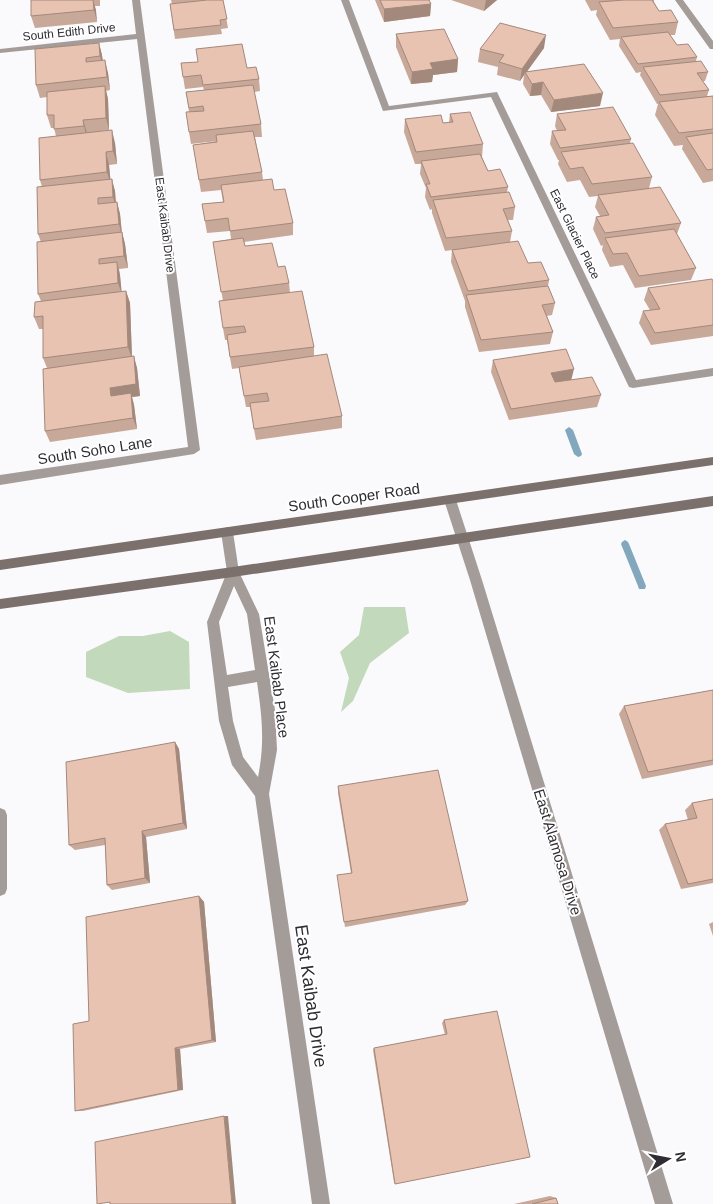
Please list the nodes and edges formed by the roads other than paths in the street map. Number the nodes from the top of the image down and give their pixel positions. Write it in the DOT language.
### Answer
graph roads {
  1 [pos="136,0"];
  2 [pos="345,0"];
  3 [pos="679,0"];
  4 [pos="140,36"];
  5 [pos="713,47"];
  6 [pos="0,51"];
  7 [pos="713,372"];
  8 [pos="194,450"];
  9 [pos="713,461"];
  10 [pos="0,480"];
  11 [pos="450,500"];
  12 [pos="713,501"];
  13 [pos="227,532"];
  14 [pos="462,538"];
  15 [pos="0,565"];
  16 [pos="233,572"];
  17 [pos="0,604"];
  18 [pos="263,675"];
  19 [pos="221,682"];
  20 [pos="262,794"];
  21 [pos="0,815"];
  22 [pos="0,889"];
  23 [pos="321,1204"];
  24 [pos="664,1204"];
  1 -- 4 [label="street, East Kaibab Drive"];
  2 -- 7 [label="street, East Glacier Place"];
  3 -- 5 [label="street"];
  4 -- 6 [label="street, South Edith Drive"];
  4 -- 8 [label="street, East Kaibab Drive"];
  8 -- 10 [label="street, South Soho Lane"];
  9 -- 11 [label="main road, South Cooper Road"];
  11 -- 13 [label="main road, South Cooper Road"];
  11 -- 14 [label="street, East Alamosa Drive"];
  12 -- 14 [label="main road"];
  13 -- 15 [label="main road, South Cooper Road"];
  13 -- 16 [label="street, East Kaibab Place"];
  14 -- 16 [label="main road"];
  14 -- 24 [label="street, East Alamosa Drive"];
  16 -- 17 [label="main road"];
  16 -- 18 [label="street, East Kaibab Place"];
  16 -- 19 [label="street"];
  18 -- 19 [label="street"];
  18 -- 20 [label="street, East Kaibab Place"];
  19 -- 20 [label="street"];
  20 -- 23 [label="street, East Kaibab Drive"];
  21 -- 22 [label="street"];
}
